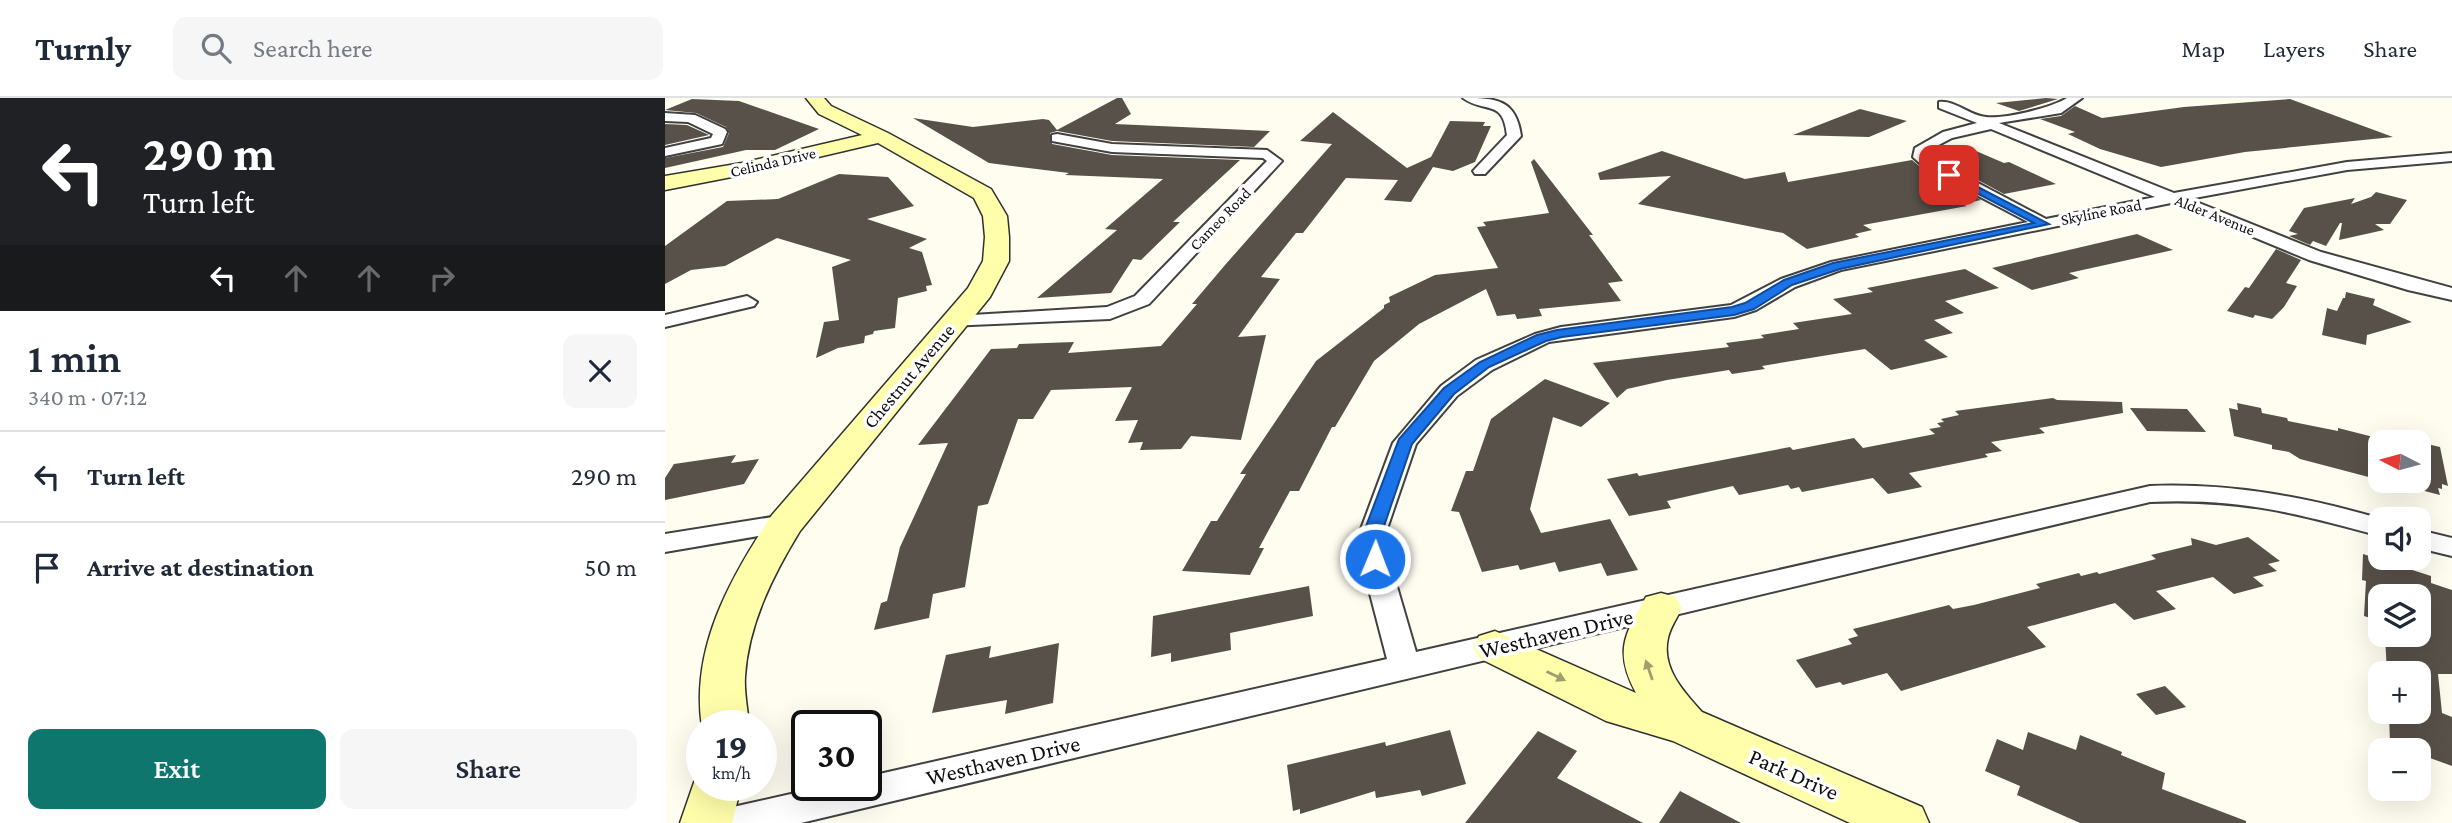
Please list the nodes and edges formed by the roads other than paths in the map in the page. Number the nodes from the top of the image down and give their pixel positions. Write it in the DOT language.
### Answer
graph roads {
  1 [pos="815,98"];
  2 [pos="1469,98"];
  3 [pos="2076,98"];
  4 [pos="1943,105"];
  5 [pos="665,117"];
  6 [pos="1991,123"];
  7 [pos="881,137"];
  8 [pos="1057,138"];
  9 [pos="665,152"];
  10 [pos="2452,157"];
  11 [pos="1481,171"];
  12 [pos="665,183"];
  13 [pos="2173,198"];
  14 [pos="2044,224"];
  15 [pos="2452,294"];
  16 [pos="747,302"];
  17 [pos="665,321"];
  18 [pos="955,321"];
  19 [pos="2368,523"];
  20 [pos="785,524"];
  21 [pos="2431,542"];
  22 [pos="665,543"];
  23 [pos="2452,547"];
  24 [pos="1661,608"];
  25 [pos="1495,647"];
  26 [pos="1404,666"];
  27 [pos="724,710"];
  28 [pos="1685,725"];
  29 [pos="712,801"];
  30 [pos="706,823"];
  31 [pos="733,823"];
  32 [pos="1903,823"];
  1 -- 7 [label="main road, Chestnut Avenue"];
  2 -- 11 [label="street"];
  3 -- 6 [label="street"];
  4 -- 6 [label="street, Alder Avenue"];
  5 -- 9 [label="street"];
  6 -- 13 [label="street, Alder Avenue"];
  6 -- 14 [label="street"];
  7 -- 12 [label="main road, Celinda Drive"];
  7 -- 18 [label="main road, Chestnut Avenue"];
  8 -- 18 [label="street, Cameo Road"];
  10 -- 13 [label="street, Skyline Road"];
  13 -- 14 [label="street, Skyline Road"];
  13 -- 15 [label="street, Alder Avenue"];
  14 -- 26 [label="street, Skyline Road"];
  16 -- 17 [label="street"];
  18 -- 20 [label="main road, Chestnut Avenue"];
  19 -- 24 [label="street, Westhaven Drive"];
  20 -- 22 [label="street"];
  20 -- 27 [label="main road, Chestnut Avenue"];
  21 -- 23 [label="street"];
  24 -- 25 [label="street, Westhaven Drive"];
  28 -- 24 [label="main road, Park Drive, one-way"];
  25 -- 26 [label="street, Westhaven Drive"];
  25 -- 28 [label="main road, Park Drive, one-way"];
  26 -- 31 [label="street, Westhaven Drive"];
  28 -- 32 [label="main road, Park Drive"];
  29 -- 30 [label="main road"];
}
